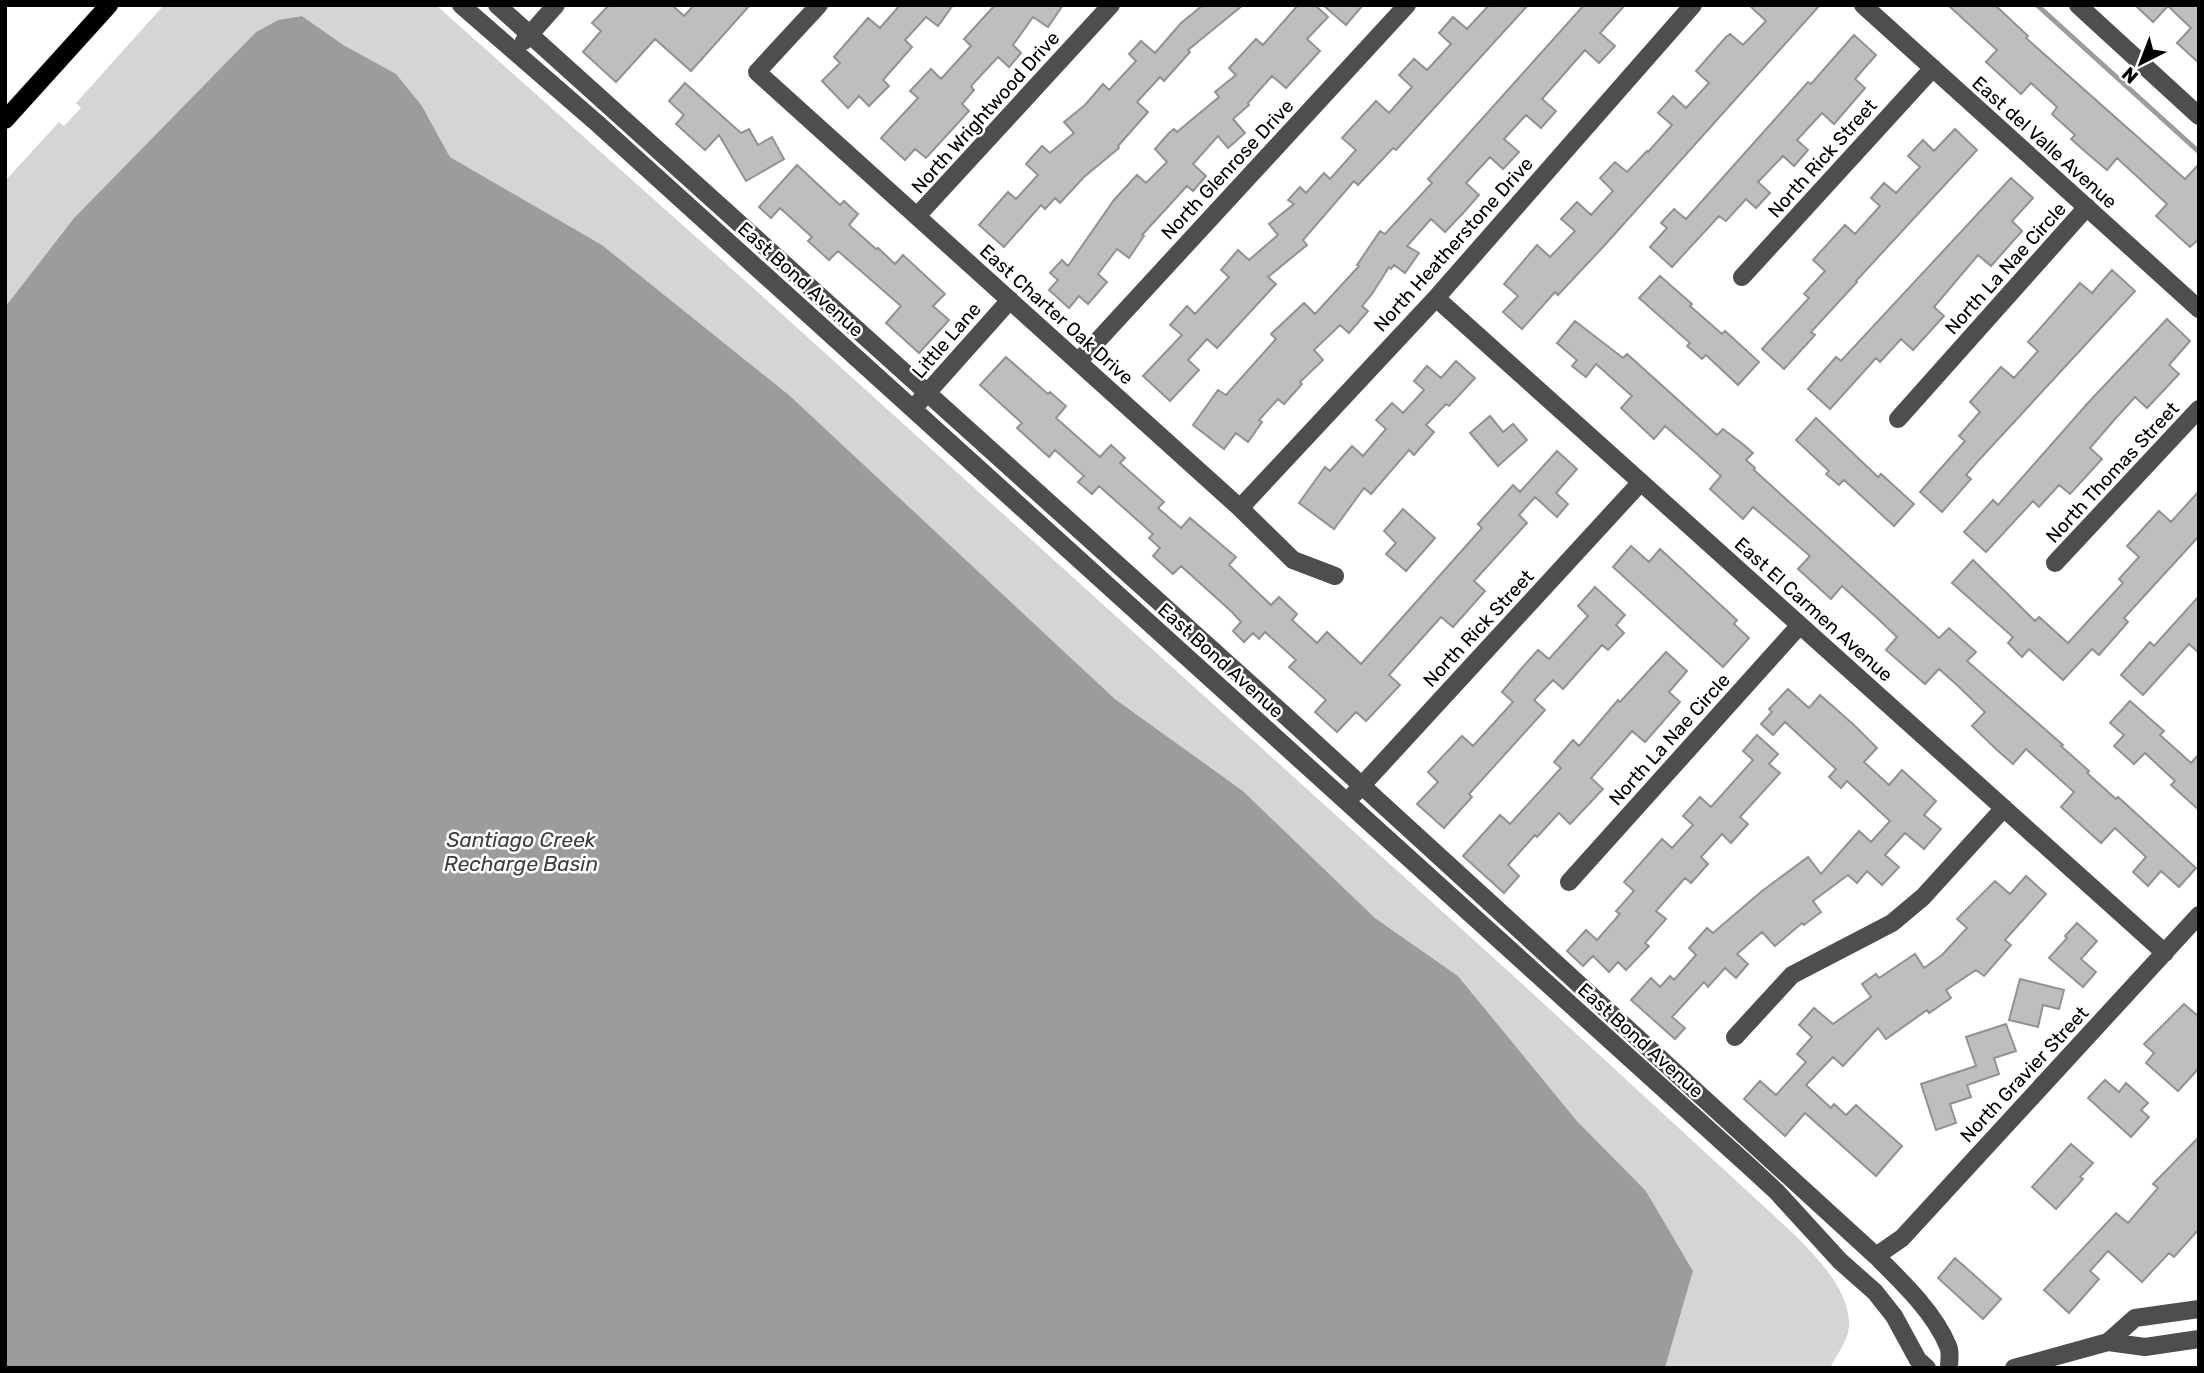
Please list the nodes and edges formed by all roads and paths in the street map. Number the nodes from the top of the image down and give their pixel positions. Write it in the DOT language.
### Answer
graph roads {
  1 [pos="109,5"];
  2 [pos="461,5"];
  3 [pos="497,5"];
  4 [pos="556,5"];
  5 [pos="819,5"];
  6 [pos="1111,5"];
  7 [pos="1406,5"];
  8 [pos="1693,5"];
  9 [pos="1863,5"];
  10 [pos="2078,5"];
  11 [pos="530,35"];
  12 [pos="515,52"];
  13 [pos="1933,68"];
  14 [pos="2199,116"];
  15 [pos="5,120"];
  16 [pos="2087,207"];
  17 [pos="918,215"];
  18 [pos="1742,276"];
  19 [pos="1436,298"];
  20 [pos="1010,299"];
  21 [pos="2199,309"];
  22 [pos="1079,362"];
  23 [pos="927,394"];
  24 [pos="913,409"];
  25 [pos="2199,409"];
  26 [pos="1898,419"];
  27 [pos="1641,482"];
  28 [pos="1240,508"];
  29 [pos="2055,563"];
  30 [pos="1335,576"];
  31 [pos="1800,625"];
  32 [pos="1361,786"];
  33 [pos="1346,802"];
  34 [pos="2004,808"];
  35 [pos="1569,882"];
  36 [pos="2199,915"];
  37 [pos="2165,953"];
  38 [pos="1735,1037"];
  39 [pos="1877,1256"];
  40 [pos="2199,1309"];
  41 [pos="2199,1339"];
  42 [pos="2108,1342"];
  43 [pos="1927,1368"];
  44 [pos="1949,1368"];
  45 [pos="2014,1368"];
  1 -- 15 [label="main road"];
  2 -- 12 [label="street, East Bond Avenue"];
  3 -- 11 [label="street, East Bond Avenue"];
  4 -- 11 [label="street"];
  5 -- 17 [label="street, East Charter Oak Drive"];
  6 -- 17 [label="street, North Wrightwood Drive"];
  7 -- 22 [label="street, North Glenrose Drive"];
  8 -- 19 [label="street, North Heatherstone Drive"];
  9 -- 13 [label="street, East del Valle Avenue"];
  10 -- 14 [label="street"];
  11 -- 12 [label="street"];
  11 -- 23 [label="street, East Bond Avenue"];
  12 -- 24 [label="street, East Bond Avenue"];
  13 -- 16 [label="street, East del Valle Avenue"];
  13 -- 18 [label="street, North Rick Street"];
  16 -- 21 [label="street, East del Valle Avenue"];
  16 -- 26 [label="street, North La Nae Circle"];
  17 -- 20 [label="street, East Charter Oak Drive"];
  19 -- 27 [label="street, East El Carmen Avenue"];
  19 -- 28 [label="street, North Heatherstone Drive"];
  20 -- 22 [label="street, East Charter Oak Drive"];
  20 -- 23 [label="street, Little Lane"];
  22 -- 28 [label="street, East Charter Oak Drive"];
  23 -- 24 [label="street, Little Lane"];
  23 -- 32 [label="street, East Bond Avenue"];
  24 -- 33 [label="street, East Bond Avenue"];
  25 -- 29 [label="street, North Thomas Street"];
  27 -- 31 [label="street, East El Carmen Avenue"];
  27 -- 32 [label="street, North Rick Street"];
  28 -- 30 [label="street, East Charter Oak Drive"];
  31 -- 34 [label="street, East El Carmen Avenue"];
  31 -- 35 [label="street, North La Nae Circle"];
  32 -- 33 [label="street, North Rick Street"];
  32 -- 39 [label="street, East Bond Avenue"];
  33 -- 43 [label="street, East Bond Avenue"];
  34 -- 37 [label="street, East El Carmen Avenue"];
  34 -- 38 [label="street"];
  36 -- 37 [label="street, North Gravier Street"];
  37 -- 39 [label="street, North Gravier Street"];
  39 -- 44 [label="street, East Bond Avenue"];
  40 -- 42 [label="street"];
  41 -- 42 [label="street"];
  42 -- 45 [label="street"];
}
